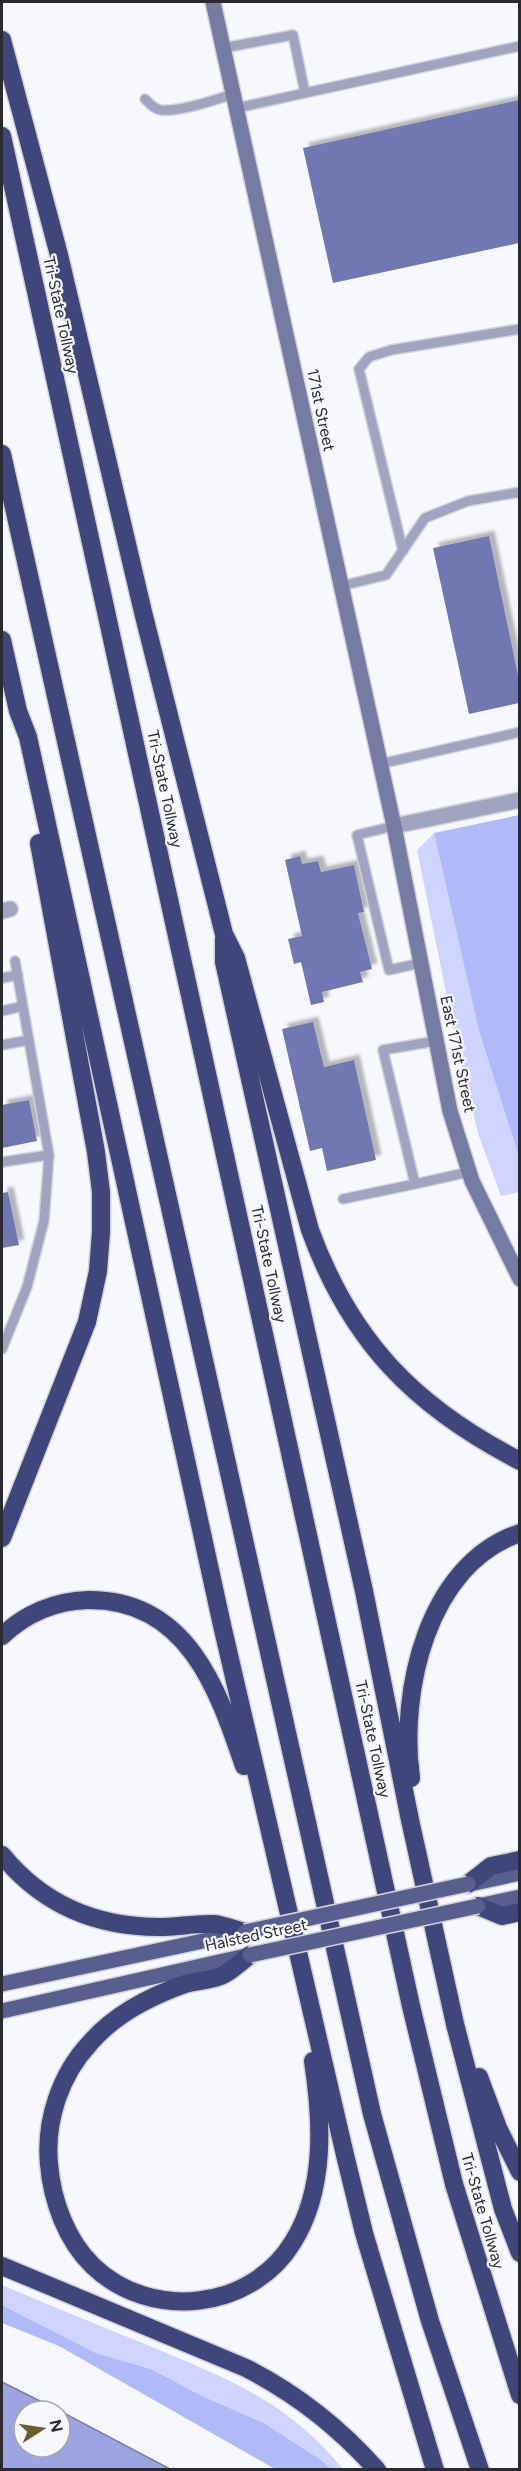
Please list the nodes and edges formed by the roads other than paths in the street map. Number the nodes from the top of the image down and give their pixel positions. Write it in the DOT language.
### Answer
graph roads {
  1 [pos="213,2"];
  2 [pos="2,40"];
  3 [pos="519,46"];
  4 [pos="223,48"];
  5 [pos="305,93"];
  6 [pos="145,99"];
  7 [pos="235,101"];
  8 [pos="2,136"];
  9 [pos="519,330"];
  10 [pos="2,454"];
  11 [pos="519,492"];
  12 [pos="403,551"];
  13 [pos="341,586"];
  14 [pos="2,640"];
  15 [pos="18,711"];
  16 [pos="519,732"];
  17 [pos="380,764"];
  18 [pos="519,800"];
  19 [pos="394,826"];
  20 [pos="224,934"];
  21 [pos="15,961"];
  22 [pos="421,963"];
  23 [pos="18,975"];
  24 [pos="2,978"];
  25 [pos="23,1006"];
  26 [pos="2,1011"];
  27 [pos="29,1040"];
  28 [pos="436,1041"];
  29 [pos="2,1045"];
  30 [pos="49,1155"];
  31 [pos="2,1162"];
  32 [pos="469,1172"];
  33 [pos="415,1184"];
  34 [pos="343,1199"];
  35 [pos="519,1279"];
  36 [pos="2,1349"];
  37 [pos="519,1461"];
  38 [pos="519,1533"];
  39 [pos="2,1538"];
  40 [pos="2,1636"];
  41 [pos="415,1841"];
  42 [pos="2,1855"];
  43 [pos="519,1860"];
  44 [pos="279,1864"];
  45 [pos="519,1873"];
  46 [pos="468,1884"];
  47 [pos="519,1897"];
  48 [pos="478,1906"];
  49 [pos="519,1912"];
  50 [pos="245,1932"];
  51 [pos="250,1955"];
  52 [pos="2,1984"];
  53 [pos="309,1994"];
  54 [pos="2,2011"];
  55 [pos="455,2024"];
  56 [pos="519,2172"];
  57 [pos="519,2253"];
  58 [pos="2,2266"];
  59 [pos="519,2395"];
  60 [pos="376,2469"];
  61 [pos="435,2469"];
  62 [pos="480,2469"];
  1 -- 4 [label="street, 171st Street"];
  2 -- 20 [label="highway"];
  3 -- 5 [label="lane"];
  4 -- 5 [label="lane"];
  4 -- 7 [label="street, 171st Street"];
  5 -- 7 [label="lane"];
  6 -- 7 [label="lane"];
  7 -- 13 [label="street, 171st Street"];
  8 -- 59 [label="highway, Tri-State Tollway"];
  9 -- 12 [label="lane"];
  10 -- 62 [label="highway"];
  11 -- 12 [label="lane"];
  12 -- 13 [label="lane"];
  13 -- 17 [label="street, 171st Street"];
  14 -- 15 [label="highway"];
  15 -- 39 [label="highway"];
  15 -- 44 [label="highway"];
  16 -- 17 [label="lane"];
  17 -- 19 [label="street, 171st Street"];
  18 -- 19 [label="street"];
  19 -- 22 [label="street, East 171st Street"];
  19 -- 22 [label="lane"];
  20 -- 37 [label="highway"];
  20 -- 41 [label="highway"];
  21 -- 23 [label="lane"];
  22 -- 28 [label="street, East 171st Street"];
  23 -- 24 [label="lane"];
  23 -- 25 [label="lane"];
  25 -- 26 [label="lane"];
  25 -- 27 [label="lane"];
  27 -- 29 [label="lane"];
  27 -- 30 [label="lane"];
  28 -- 32 [label="street, East 171st Street"];
  28 -- 33 [label="lane"];
  30 -- 31 [label="lane"];
  30 -- 36 [label="lane"];
  32 -- 33 [label="lane"];
  32 -- 35 [label="street, East 171st Street"];
  33 -- 34 [label="lane"];
  38 -- 41 [label="highway"];
  40 -- 44 [label="highway"];
  41 -- 55 [label="highway"];
  42 -- 50 [label="highway"];
  43 -- 46 [label="highway"];
  44 -- 53 [label="highway"];
  45 -- 46 [label="main road, Halsted Street"];
  46 -- 50 [label="main road, Halsted Street, bridge"];
  47 -- 48 [label="main road, Halsted Street"];
  48 -- 49 [label="highway"];
  48 -- 51 [label="main road, Halsted Street, bridge"];
  50 -- 52 [label="main road, Halsted Street"];
  51 -- 53 [label="highway"];
  51 -- 54 [label="main road, Halsted Street"];
  53 -- 61 [label="highway"];
  55 -- 56 [label="highway"];
  55 -- 57 [label="highway"];
  58 -- 60 [label="highway"];
}
